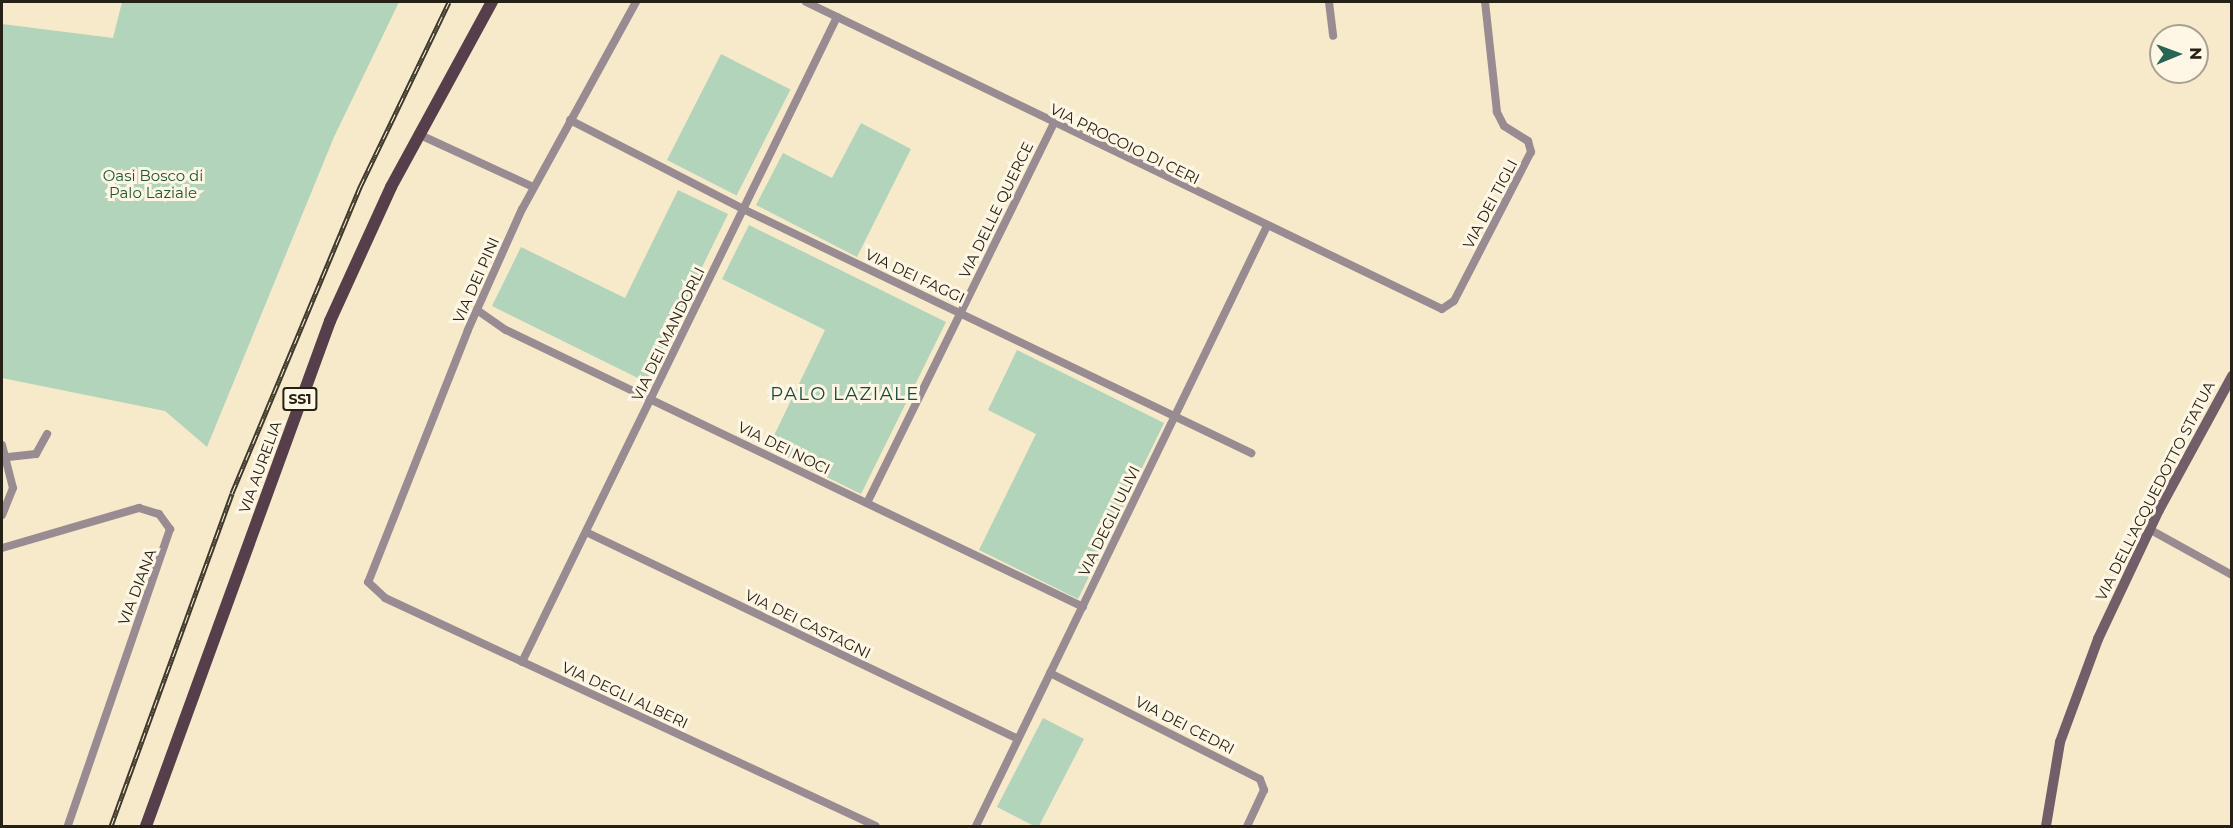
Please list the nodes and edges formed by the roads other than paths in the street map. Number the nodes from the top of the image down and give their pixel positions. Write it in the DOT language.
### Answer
graph roads {
  1 [pos="492,2"];
  2 [pos="636,2"];
  3 [pos="806,2"];
  4 [pos="1329,2"];
  5 [pos="1485,2"];
  6 [pos="837,17"];
  7 [pos="1333,36"];
  8 [pos="570,120"];
  9 [pos="1054,123"];
  10 [pos="418,134"];
  11 [pos="533,187"];
  12 [pos="743,209"];
  13 [pos="1266,228"];
  14 [pos="1434,308"];
  15 [pos="477,310"];
  16 [pos="960,312"];
  17 [pos="2232,376"];
  18 [pos="652,399"];
  19 [pos="1174,417"];
  20 [pos="47,434"];
  21 [pos="2,445"];
  22 [pos="1251,453"];
  23 [pos="8,458"];
  24 [pos="867,503"];
  25 [pos="2,515"];
  26 [pos="2149,529"];
  27 [pos="586,532"];
  28 [pos="2,548"];
  29 [pos="2232,575"];
  30 [pos="368,582"];
  31 [pos="1083,607"];
  32 [pos="522,662"];
  33 [pos="1050,673"];
  34 [pos="1018,739"];
  35 [pos="68,826"];
  36 [pos="146,826"];
  37 [pos="876,826"];
  38 [pos="976,826"];
  39 [pos="1247,826"];
  40 [pos="2046,826"];
  1 -- 10 [label="main road, VIA AURELIA / SS1"];
  2 -- 8 [label="street, VIA DEI PINI"];
  3 -- 6 [label="street, VIA PROCOIO DI CERI"];
  4 -- 7 [label="street"];
  5 -- 14 [label="street, VIA DEI TIGLI"];
  6 -- 9 [label="street, VIA PROCOIO DI CERI"];
  6 -- 12 [label="street, VIA DEI MANDORLI"];
  8 -- 11 [label="street, VIA DEI PINI"];
  8 -- 12 [label="street, VIA DEI FAGGI"];
  9 -- 13 [label="street, VIA PROCOIO DI CERI"];
  9 -- 16 [label="street, VIA DELLE QUERCE"];
  10 -- 11 [label="street"];
  10 -- 36 [label="main road, VIA AURELIA / SS1"];
  11 -- 15 [label="street, VIA DEI PINI"];
  12 -- 16 [label="street, VIA DEI FAGGI"];
  12 -- 18 [label="street, VIA DEI MANDORLI"];
  13 -- 14 [label="street, VIA PROCOIO DI CERI"];
  13 -- 19 [label="street, VIA DEGLI ULIVI"];
  15 -- 18 [label="street, VIA DEI NOCI"];
  15 -- 30 [label="street, VIA DEI PINI"];
  16 -- 19 [label="street, VIA DEI FAGGI"];
  16 -- 24 [label="street, VIA DELLE QUERCE"];
  17 -- 26 [label="street, VIA DELL'ACQUEDOTTO STATUA"];
  18 -- 24 [label="street, VIA DEI NOCI"];
  18 -- 27 [label="street, VIA DEI MANDORLI"];
  19 -- 22 [label="street, VIA DEI FAGGI"];
  19 -- 31 [label="street, VIA DEGLI ULIVI"];
  20 -- 23 [label="street"];
  21 -- 23 [label="street"];
  23 -- 25 [label="street"];
  24 -- 31 [label="street, VIA DEI NOCI"];
  26 -- 29 [label="street"];
  26 -- 40 [label="street, VIA DELL'ACQUEDOTTO STATUA"];
  27 -- 32 [label="street, VIA DEI MANDORLI"];
  27 -- 34 [label="street, VIA DEI CASTAGNI"];
  28 -- 35 [label="street, VIA DIANA"];
  30 -- 32 [label="street, VIA DEGLI ALBERI"];
  31 -- 33 [label="street, VIA DEGLI ULIVI"];
  32 -- 37 [label="street, VIA DEGLI ALBERI"];
  33 -- 34 [label="street, VIA DEGLI ULIVI"];
  33 -- 39 [label="street, VIA DEI CEDRI"];
  34 -- 38 [label="street, VIA DEGLI ULIVI"];
}
